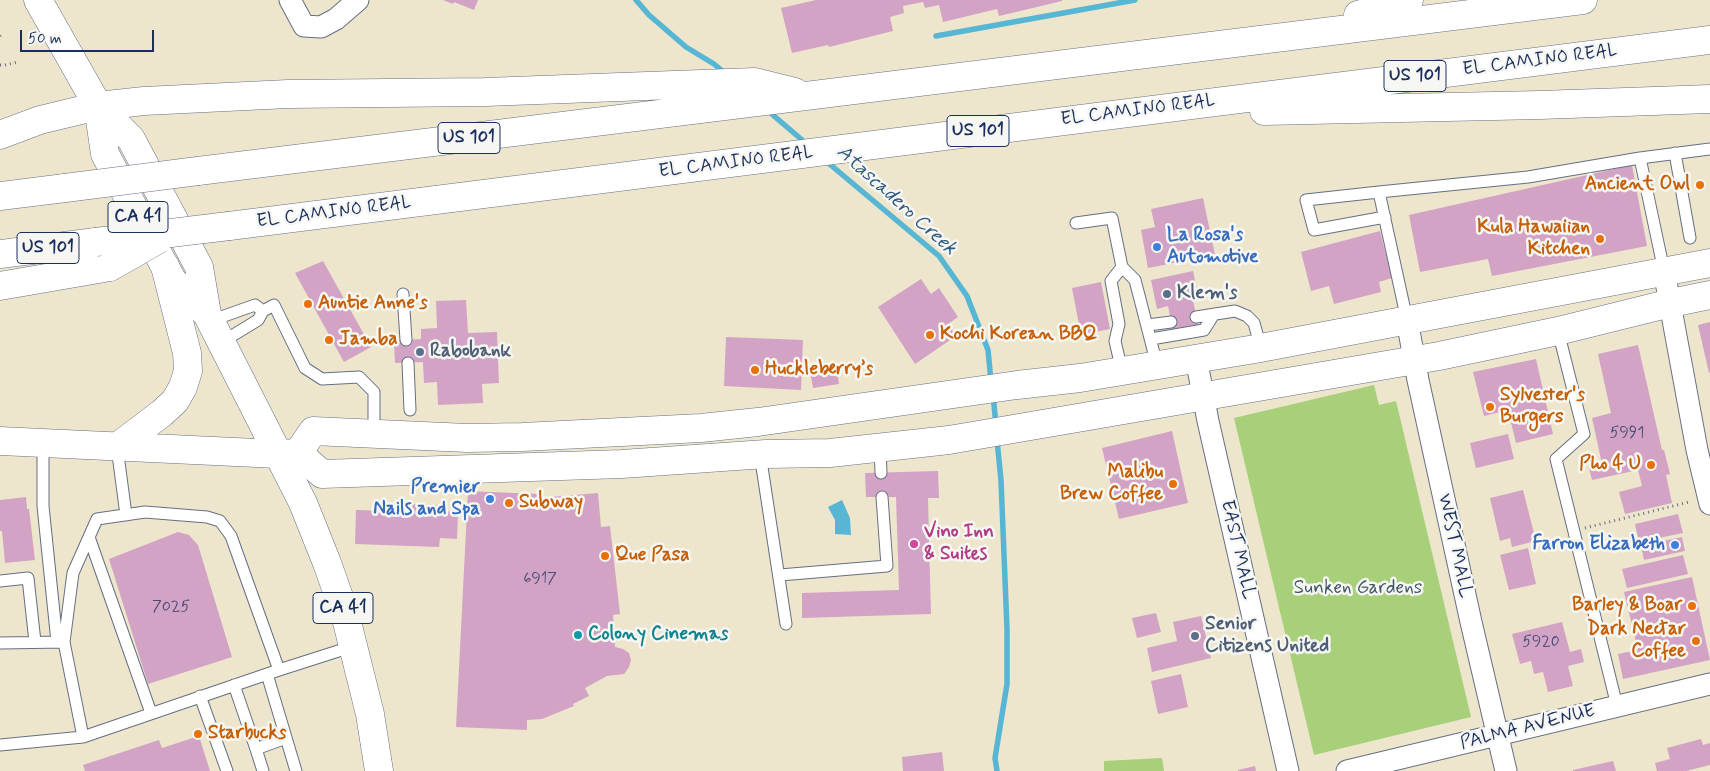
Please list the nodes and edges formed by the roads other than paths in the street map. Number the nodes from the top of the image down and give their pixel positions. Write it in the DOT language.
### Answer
graph roads {
  1 [pos="38,0"];
  2 [pos="290,0"];
  3 [pos="358,0"];
  4 [pos="1409,0"];
  5 [pos="1583,0"];
  6 [pos="1289,36"];
  7 [pos="1710,40"];
  8 [pos="812,96"];
  9 [pos="1710,99"];
  10 [pos="98,106"];
  11 [pos="1120,113"];
  12 [pos="0,135"];
  13 [pos="1710,148"];
  14 [pos="1675,153"];
  15 [pos="1640,158"];
  16 [pos="1379,192"];
  17 [pos="0,196"];
  18 [pos="1386,217"];
  19 [pos="1076,223"];
  20 [pos="168,233"];
  21 [pos="1690,238"];
  22 [pos="0,254"];
  23 [pos="1710,263"];
  24 [pos="165,266"];
  25 [pos="1122,267"];
  26 [pos="1664,271"];
  27 [pos="0,286"];
  28 [pos="403,294"];
  29 [pos="1710,295"];
  30 [pos="1671,303"];
  31 [pos="263,311"];
  32 [pos="1214,314"];
  33 [pos="1196,317"];
  34 [pos="1407,320"];
  35 [pos="1171,322"];
  36 [pos="1148,325"];
  37 [pos="213,326"];
  38 [pos="1558,331"];
  39 [pos="406,340"];
  40 [pos="1261,348"];
  41 [pos="1154,352"];
  42 [pos="1196,358"];
  43 [pos="1414,360"];
  44 [pos="408,363"];
  45 [pos="1122,371"];
  46 [pos="1203,397"];
  47 [pos="410,410"];
  48 [pos="374,434"];
  49 [pos="0,441"];
  50 [pos="43,442"];
  51 [pos="117,447"];
  52 [pos="1704,448"];
  53 [pos="288,453"];
  54 [pos="760,454"];
  55 [pos="882,497"];
  56 [pos="1700,503"];
  57 [pos="126,515"];
  58 [pos="89,537"];
  59 [pos="780,575"];
  60 [pos="0,581"];
  61 [pos="786,624"];
  62 [pos="35,642"];
  63 [pos="60,642"];
  64 [pos="0,643"];
  65 [pos="354,646"];
  66 [pos="279,670"];
  67 [pos="267,674"];
  68 [pos="1710,684"];
  69 [pos="234,685"];
  70 [pos="200,696"];
  71 [pos="1616,706"];
  72 [pos="150,714"];
  73 [pos="1497,736"];
  74 [pos="83,737"];
  75 [pos="286,738"];
  76 [pos="0,745"];
  77 [pos="256,748"];
  78 [pos="227,771"];
  79 [pos="263,771"];
  80 [pos="296,771"];
  81 [pos="379,771"];
  82 [pos="1288,771"];
  83 [pos="1347,771"];
  84 [pos="1506,771"];
  1 -- 10 [label="main road, CA 41 / CA 41"];
  2 -- 3 [label="street"];
  4 -- 6 [label="main road"];
  5 -- 6 [label="main road, US 101"];
  6 -- 8 [label="main road, US 101"];
  7 -- 11 [label="main road, EL CAMINO REAL / US 101"];
  8 -- 10 [label="main road"];
  8 -- 17 [label="main road, US 101, bridge"];
  9 -- 11 [label="main road"];
  10 -- 12 [label="main road"];
  10 -- 24 [label="main road, CA 41 / CA 41"];
  10 -- 37 [label="main road, CA 41 / CA 41"];
  11 -- 20 [label="main road, EL CAMINO REAL / US 101, bridge"];
  13 -- 14 [label="lane"];
  14 -- 15 [label="lane"];
  14 -- 21 [label="lane"];
  15 -- 16 [label="lane"];
  15 -- 26 [label="lane"];
  16 -- 18 [label="lane"];
  16 -- 18 [label="lane"];
  18 -- 34 [label="lane"];
  19 -- 25 [label="lane"];
  20 -- 22 [label="main road, EL CAMINO REAL / US 101, bridge"];
  20 -- 27 [label="main road, bridge"];
  23 -- 26 [label="main road"];
  24 -- 37 [label="main road, CA 41 / CA 41"];
  24 -- 51 [label="main road"];
  25 -- 36 [label="lane"];
  25 -- 45 [label="lane"];
  26 -- 30 [label="street"];
  26 -- 34 [label="main road"];
  28 -- 39 [label="lane"];
  29 -- 30 [label="main road"];
  30 -- 38 [label="main road"];
  30 -- 52 [label="street"];
  31 -- 37 [label="lane"];
  31 -- 37 [label="lane"];
  31 -- 48 [label="lane"];
  32 -- 33 [label="lane"];
  32 -- 40 [label="lane"];
  32 -- 41 [label="lane"];
  34 -- 40 [label="main road"];
  34 -- 43 [label="street, WEST MALL"];
  35 -- 36 [label="lane"];
  36 -- 41 [label="lane"];
  37 -- 53 [label="main road, CA 41 / CA 41"];
  38 -- 43 [label="main road"];
  38 -- 71 [label="lane"];
  40 -- 42 [label="main road"];
  41 -- 42 [label="main road"];
  41 -- 45 [label="main road"];
  42 -- 46 [label="street, EAST MALL"];
  43 -- 46 [label="main road"];
  43 -- 73 [label="street, WEST MALL"];
  44 -- 47 [label="lane"];
  45 -- 48 [label="main road"];
  46 -- 54 [label="main road"];
  46 -- 82 [label="street, EAST MALL"];
  48 -- 53 [label="main road"];
  49 -- 50 [label="main road"];
  50 -- 51 [label="main road"];
  50 -- 63 [label="lane"];
  51 -- 53 [label="main road"];
  51 -- 57 [label="lane"];
  52 -- 56 [label="street"];
  53 -- 54 [label="main road"];
  53 -- 65 [label="main road, CA 41"];
  54 -- 59 [label="lane"];
  55 -- 59 [label="lane"];
  57 -- 58 [label="lane"];
  57 -- 66 [label="lane"];
  58 -- 63 [label="lane"];
  58 -- 72 [label="lane"];
  59 -- 61 [label="lane"];
  60 -- 62 [label="lane"];
  62 -- 63 [label="lane"];
  62 -- 64 [label="lane"];
  63 -- 74 [label="lane"];
  65 -- 66 [label="lane"];
  65 -- 81 [label="main road, CA 41"];
  66 -- 67 [label="lane"];
  67 -- 69 [label="lane"];
  67 -- 75 [label="lane"];
  68 -- 71 [label="street, PALMA AVENUE"];
  69 -- 70 [label="lane"];
  69 -- 77 [label="lane"];
  70 -- 72 [label="lane"];
  70 -- 78 [label="lane"];
  71 -- 73 [label="street, PALMA AVENUE"];
  72 -- 74 [label="lane"];
  73 -- 83 [label="street, PALMA AVENUE"];
  73 -- 84 [label="street, WEST MALL"];
  74 -- 76 [label="lane"];
  75 -- 77 [label="lane"];
  75 -- 80 [label="lane"];
  77 -- 79 [label="lane"];
}
